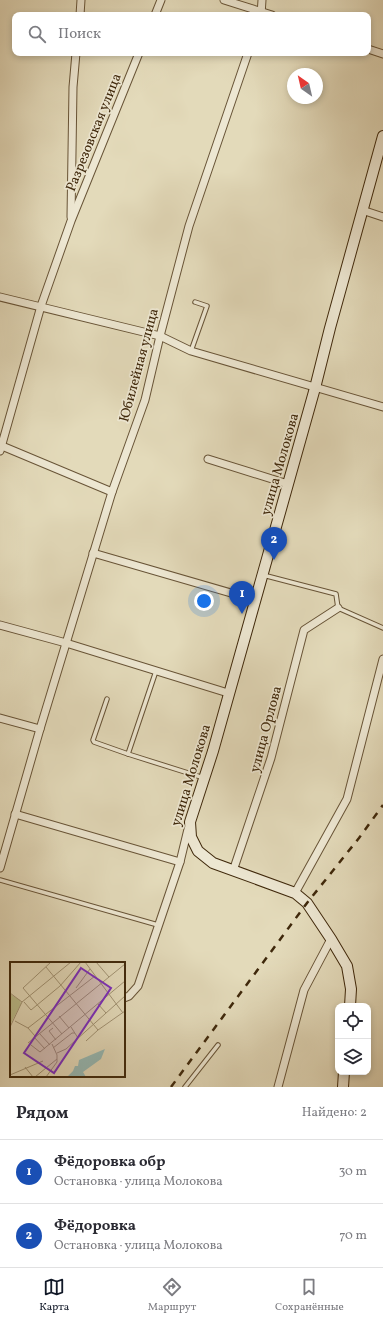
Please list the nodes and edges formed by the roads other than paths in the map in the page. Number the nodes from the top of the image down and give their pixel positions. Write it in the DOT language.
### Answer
graph roads {
  1 [pos="81,0"];
  2 [pos="161,0"];
  3 [pos="224,0"];
  4 [pos="262,0"];
  5 [pos="80,12"];
  6 [pos="155,12"];
  7 [pos="258,12"];
  8 [pos="261,12"];
  9 [pos="371,50"];
  10 [pos="383,54"];
  11 [pos="76,56"];
  12 [pos="138,56"];
  13 [pos="247,56"];
  14 [pos="383,136"];
  15 [pos="362,210"];
  16 [pos="383,217"];
  17 [pos="71,221"];
  18 [pos="0,296"];
  19 [pos="195,302"];
  20 [pos="40,306"];
  21 [pos="160,336"];
  22 [pos="191,351"];
  23 [pos="315,388"];
  24 [pos="383,407"];
  25 [pos="1,448"];
  26 [pos="208,459"];
  27 [pos="288,484"];
  28 [pos="112,492"];
  29 [pos="93,553"];
  30 [pos="262,574"];
  31 [pos="255,600"];
  32 [pos="338,608"];
  33 [pos="0,625"];
  34 [pos="383,628"];
  35 [pos="66,643"];
  36 [pos="383,659"];
  37 [pos="156,671"];
  38 [pos="228,694"];
  39 [pos="108,699"];
  40 [pos="0,718"];
  41 [pos="40,729"];
  42 [pos="128,754"];
  43 [pos="205,778"];
  44 [pos="15,814"];
  45 [pos="190,822"];
  46 [pos="180,862"];
  47 [pos="0,868"];
  48 [pos="233,871"];
  49 [pos="0,880"];
  50 [pos="295,894"];
  51 [pos="158,925"];
  52 [pos="332,939"];
  53 [pos="125,998"];
  54 [pos="350,1003"];
  55 [pos="218,1045"];
  56 [pos="344,1075"];
  57 [pos="185,1087"];
  58 [pos="278,1087"];
  59 [pos="343,1087"];
  1 -- 5 [label="street"];
  2 -- 6 [label="street"];
  3 -- 7 [label="street"];
  4 -- 8 [label="street"];
  9 -- 10 [label="street"];
  11 -- 17 [label="street, Разрезовская улица"];
  12 -- 17 [label="street, Разрезовская улица"];
  13 -- 21 [label="street, Юбилейная улица"];
  14 -- 15 [label="street, улица Молокова"];
  15 -- 16 [label="street"];
  15 -- 23 [label="street, улица Молокова"];
  17 -- 20 [label="street, Разрезовская улица"];
  18 -- 20 [label="street"];
  19 -- 22 [label="lane"];
  20 -- 21 [label="street"];
  20 -- 25 [label="street, Разрезовская улица"];
  21 -- 22 [label="street"];
  21 -- 28 [label="street, Юбилейная улица"];
  22 -- 23 [label="street"];
  23 -- 24 [label="street"];
  23 -- 27 [label="street, улица Молокова"];
  25 -- 28 [label="street"];
  26 -- 27 [label="street"];
  27 -- 30 [label="street, улица Молокова"];
  28 -- 29 [label="street, Юбилейная улица"];
  29 -- 31 [label="street"];
  29 -- 35 [label="street, Юбилейная улица"];
  30 -- 31 [label="street, улица Молокова"];
  30 -- 32 [label="lane"];
  31 -- 38 [label="street, улица Молокова"];
  32 -- 34 [label="lane"];
  32 -- 48 [label="street, улица Орлова"];
  33 -- 35 [label="street"];
  35 -- 37 [label="street"];
  35 -- 41 [label="street, Юбилейная улица"];
  36 -- 50 [label="street"];
  37 -- 38 [label="street"];
  37 -- 42 [label="lane"];
  38 -- 43 [label="street, улица Молокова"];
  39 -- 42 [label="lane"];
  40 -- 41 [label="street"];
  41 -- 44 [label="street, Юбилейная улица"];
  42 -- 43 [label="lane"];
  43 -- 45 [label="street, улица Молокова"];
  44 -- 46 [label="street"];
  44 -- 47 [label="street, Юбилейная улица"];
  45 -- 46 [label="street, улица Молокова"];
  45 -- 48 [label="street"];
  46 -- 51 [label="street, улица Молокова"];
  48 -- 50 [label="street"];
  49 -- 51 [label="lane"];
  50 -- 52 [label="street"];
  51 -- 53 [label="street, улица Молокова"];
  52 -- 54 [label="street"];
  52 -- 58 [label="street"];
  55 -- 57 [label="lane"];
  56 -- 59 [label="street"];
}
